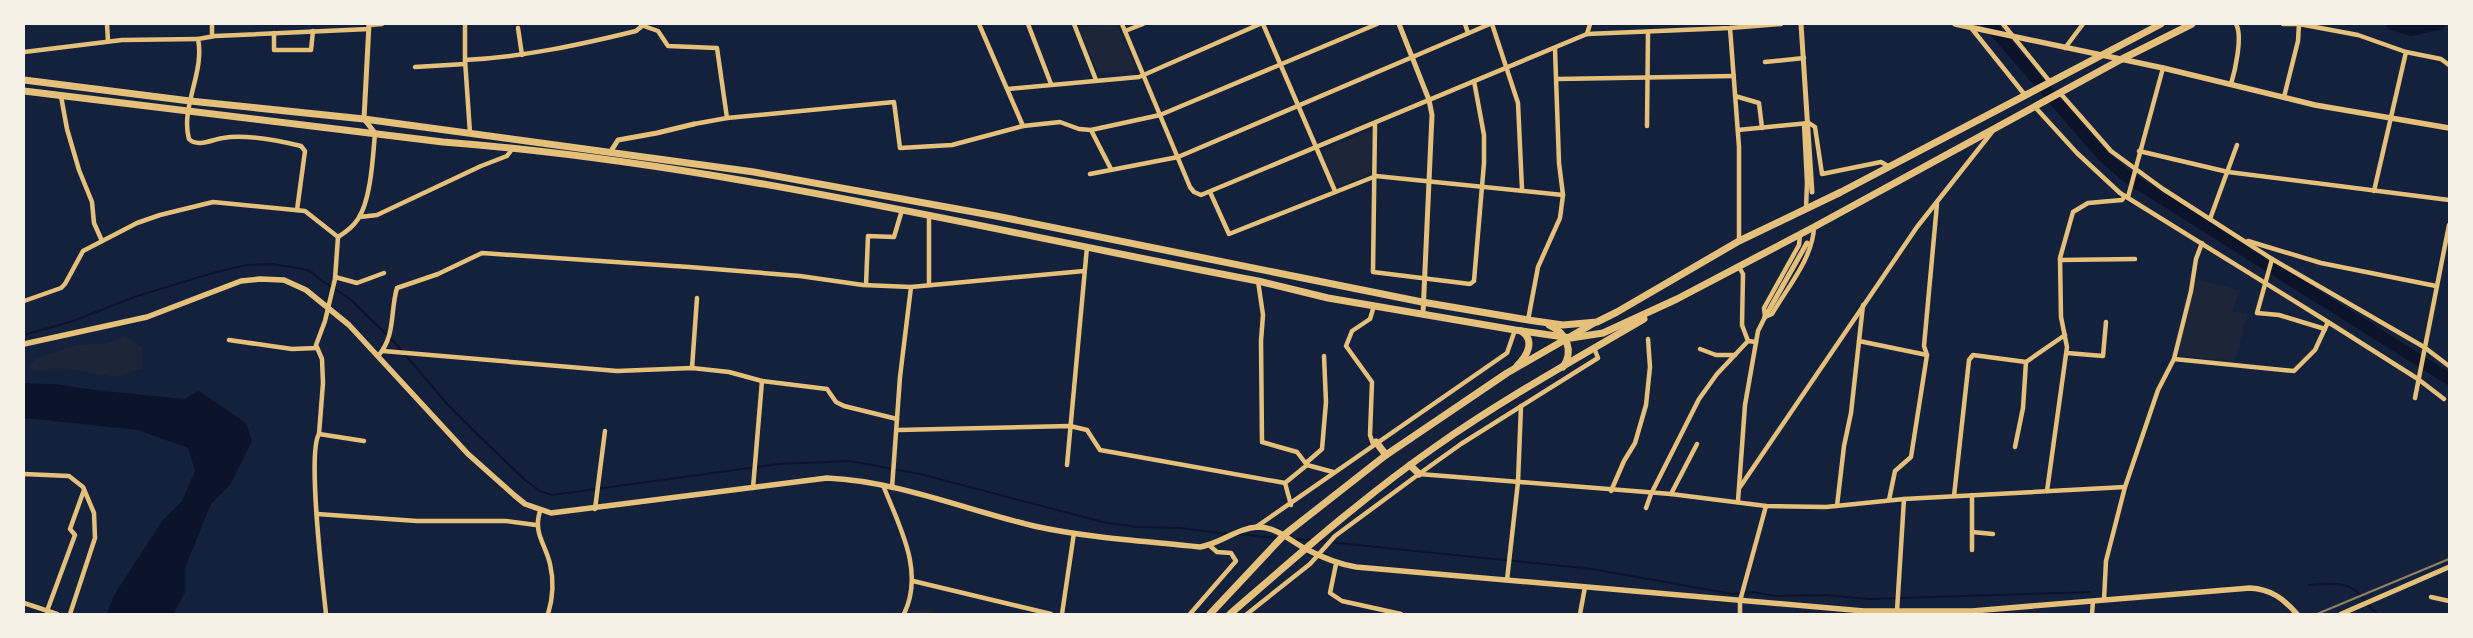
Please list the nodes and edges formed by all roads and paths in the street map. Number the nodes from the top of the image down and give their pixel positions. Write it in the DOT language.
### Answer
graph roads {
  1 [pos="107,24"];
  2 [pos="212,24"];
  3 [pos="382,24"];
  4 [pos="465,24"];
  5 [pos="979,24"];
  6 [pos="1028,24"];
  7 [pos="1074,24"];
  8 [pos="1122,24"];
  9 [pos="1143,24"];
  10 [pos="1262,24"];
  11 [pos="1377,24"];
  12 [pos="1399,24"];
  13 [pos="1465,24"];
  14 [pos="1491,24"];
  15 [pos="1590,24"];
  16 [pos="1781,24"];
  17 [pos="1801,24"];
  18 [pos="1955,24"];
  19 [pos="2003,24"];
  20 [pos="2083,24"];
  21 [pos="2161,24"];
  22 [pos="2192,24"];
  23 [pos="2236,24"];
  24 [pos="2283,24"];
  25 [pos="2299,24"];
  26 [pos="641,25"];
  27 [pos="369,26"];
  28 [pos="1972,26"];
  29 [pos="518,28"];
  30 [pos="1730,28"];
  31 [pos="313,31"];
  32 [pos="1126,31"];
  33 [pos="1648,32"];
  34 [pos="274,33"];
  35 [pos="1468,33"];
  36 [pos="1587,34"];
  37 [pos="212,36"];
  38 [pos="2012,36"];
  39 [pos="198,39"];
  40 [pos="108,42"];
  41 [pos="2065,48"];
  42 [pos="1556,49"];
  43 [pos="24,52"];
  44 [pos="2406,52"];
  45 [pos="522,55"];
  46 [pos="2101,56"];
  47 [pos="1413,57"];
  48 [pos="2449,57"];
  49 [pos="1804,58"];
  50 [pos="2120,60"];
  51 [pos="465,62"];
  52 [pos="1765,62"];
  53 [pos="2447,63"];
  54 [pos="1281,64"];
  55 [pos="415,67"];
  56 [pos="1508,68"];
  57 [pos="2163,68"];
  58 [pos="1143,74"];
  59 [pos="1734,76"];
  60 [pos="1646,77"];
  61 [pos="1557,79"];
  62 [pos="24,80"];
  63 [pos="1096,80"];
  64 [pos="1474,81"];
  65 [pos="2050,82"];
  66 [pos="1051,84"];
  67 [pos="2231,84"];
  68 [pos="1008,89"];
  69 [pos="24,91"];
  70 [pos="2060,93"];
  71 [pos="2025,95"];
  72 [pos="61,96"];
  73 [pos="1735,96"];
  74 [pos="2284,97"];
  75 [pos="1429,100"];
  76 [pos="190,101"];
  77 [pos="1298,104"];
  78 [pos="2035,107"];
  79 [pos="190,113"];
  80 [pos="1160,115"];
  81 [pos="727,118"];
  82 [pos="2392,118"];
  83 [pos="364,119"];
  84 [pos="1375,123"];
  85 [pos="694,124"];
  86 [pos="1806,124"];
  87 [pos="1023,126"];
  88 [pos="1647,126"];
  89 [pos="1762,128"];
  90 [pos="2449,128"];
  91 [pos="1091,130"];
  92 [pos="1738,130"];
  93 [pos="1992,131"];
  94 [pos="374,133"];
  95 [pos="470,133"];
  96 [pos="2238,145"];
  97 [pos="1316,147"];
  98 [pos="513,148"];
  99 [pos="2139,150"];
  100 [pos="612,151"];
  101 [pos="1178,157"];
  102 [pos="1888,166"];
  103 [pos="1111,169"];
  104 [pos="2135,170"];
  105 [pos="2228,172"];
  106 [pos="1090,174"];
  107 [pos="1376,176"];
  108 [pos="1429,180"];
  109 [pos="1482,185"];
  110 [pos="1522,189"];
  111 [pos="1335,191"];
  112 [pos="2374,191"];
  113 [pos="1210,192"];
  114 [pos="1812,192"];
  115 [pos="1563,195"];
  116 [pos="2126,196"];
  117 [pos="2449,200"];
  118 [pos="1938,202"];
  119 [pos="1806,209"];
  120 [pos="297,210"];
  121 [pos="902,210"];
  122 [pos="929,216"];
  123 [pos="360,217"];
  124 [pos="2210,219"];
  125 [pos="2449,224"];
  126 [pos="1814,227"];
  127 [pos="1800,234"];
  128 [pos="338,238"];
  129 [pos="2243,240"];
  130 [pos="102,241"];
  131 [pos="1739,242"];
  132 [pos="1807,243"];
  133 [pos="2202,243"];
  134 [pos="1088,247"];
  135 [pos="2135,259"];
  136 [pos="2060,260"];
  137 [pos="2272,261"];
  138 [pos="1739,267"];
  139 [pos="1084,271"];
  140 [pos="384,273"];
  141 [pos="335,277"];
  142 [pos="1424,279"];
  143 [pos="1258,281"];
  144 [pos="2265,283"];
  145 [pos="866,285"];
  146 [pos="929,285"];
  147 [pos="2436,286"];
  148 [pos="911,287"];
  149 [pos="697,298"];
  150 [pos="1677,299"];
  151 [pos="24,301"];
  152 [pos="1422,302"];
  153 [pos="1863,304"];
  154 [pos="328,306"];
  155 [pos="1374,306"];
  156 [pos="1423,314"];
  157 [pos="1764,317"];
  158 [pos="1528,320"];
  159 [pos="1545,322"];
  160 [pos="1597,322"];
  161 [pos="2106,322"];
  162 [pos="2328,322"];
  163 [pos="2325,328"];
  164 [pos="1518,331"];
  165 [pos="2065,335"];
  166 [pos="1567,338"];
  167 [pos="1648,339"];
  168 [pos="229,340"];
  169 [pos="1748,341"];
  170 [pos="1859,341"];
  171 [pos="1756,342"];
  172 [pos="24,344"];
  173 [pos="317,348"];
  174 [pos="1594,348"];
  175 [pos="1700,348"];
  176 [pos="2423,350"];
  177 [pos="380,353"];
  178 [pos="2067,353"];
  179 [pos="1734,355"];
  180 [pos="1927,355"];
  181 [pos="1324,356"];
  182 [pos="2174,359"];
  183 [pos="2026,362"];
  184 [pos="2449,366"];
  185 [pos="692,368"];
  186 [pos="1562,368"];
  187 [pos="1514,370"];
  188 [pos="2418,379"];
  189 [pos="762,381"];
  190 [pos="2415,398"];
  191 [pos="2444,399"];
  192 [pos="1521,406"];
  193 [pos="897,419"];
  194 [pos="1070,426"];
  195 [pos="898,430"];
  196 [pos="605,431"];
  197 [pos="318,434"];
  198 [pos="364,441"];
  199 [pos="1374,443"];
  200 [pos="1697,444"];
  201 [pos="2015,447"];
  202 [pos="1386,455"];
  203 [pos="1306,464"];
  204 [pos="1067,465"];
  205 [pos="1410,465"];
  206 [pos="1334,472"];
  207 [pos="24,474"];
  208 [pos="1419,474"];
  209 [pos="1518,482"];
  210 [pos="1285,483"];
  211 [pos="883,485"];
  212 [pos="2126,486"];
  213 [pos="1740,487"];
  214 [pos="753,488"];
  215 [pos="892,488"];
  216 [pos="84,490"];
  217 [pos="1611,491"];
  218 [pos="2047,491"];
  219 [pos="1651,494"];
  220 [pos="1671,494"];
  221 [pos="1972,495"];
  222 [pos="1954,496"];
  223 [pos="1904,499"];
  224 [pos="1889,500"];
  225 [pos="1738,501"];
  226 [pos="1291,505"];
  227 [pos="1766,506"];
  228 [pos="1837,506"];
  229 [pos="1646,508"];
  230 [pos="595,509"];
  231 [pos="540,511"];
  232 [pos="317,514"];
  233 [pos="536,524"];
  234 [pos="1256,527"];
  235 [pos="1972,532"];
  236 [pos="1074,533"];
  237 [pos="1993,534"];
  238 [pos="1284,535"];
  239 [pos="1209,546"];
  240 [pos="1304,548"];
  241 [pos="1972,550"];
  242 [pos="1317,555"];
  243 [pos="1336,564"];
  244 [pos="2449,568"];
  245 [pos="1507,580"];
  246 [pos="913,581"];
  247 [pos="1585,587"];
  248 [pos="2431,597"];
  249 [pos="2104,600"];
  250 [pos="1740,601"];
  251 [pos="2093,601"];
  252 [pos="2449,601"];
  253 [pos="24,603"];
  254 [pos="48,612"];
  255 [pos="1897,612"];
  256 [pos="57,614"];
  257 [pos="70,614"];
  258 [pos="326,614"];
  259 [pos="548,614"];
  260 [pos="904,614"];
  261 [pos="1051,614"];
  262 [pos="1062,614"];
  263 [pos="1190,614"];
  264 [pos="1210,614"];
  265 [pos="1230,614"];
  266 [pos="1248,614"];
  267 [pos="1401,614"];
  268 [pos="1580,614"];
  269 [pos="1740,614"];
  270 [pos="2092,614"];
  271 [pos="2297,614"];
  272 [pos="2341,614"];
  1 -- 40 [label="street"];
  2 -- 37 [label="street"];
  3 -- 27 [label="street"];
  4 -- 51 [label="street"];
  5 -- 68 [label="street"];
  6 -- 66 [label="street"];
  7 -- 63 [label="street"];
  8 -- 32 [label="street"];
  9 -- 32 [label="street"];
  10 -- 54 [label="street"];
  10 -- 58 [label="street"];
  11 -- 54 [label="street"];
  12 -- 47 [label="street"];
  13 -- 35 [label="street"];
  14 -- 35 [label="street"];
  14 -- 56 [label="street"];
  15 -- 36 [label="street"];
  16 -- 30 [label="street"];
  17 -- 49 [label="street"];
  18 -- 28 [label="main road"];
  19 -- 38 [label="street"];
  20 -- 41 [label="street"];
  21 -- 46 [label="highway"];
  22 -- 50 [label="highway"];
  23 -- 67 [label="street"];
  24 -- 25 [label="street"];
  25 -- 44 [label="street"];
  25 -- 74 [label="street"];
  26 -- 45 [label="street"];
  26 -- 81 [label="street"];
  27 -- 31 [label="street"];
  27 -- 83 [label="street"];
  28 -- 38 [label="main road"];
  28 -- 71 [label="street"];
  29 -- 45 [label="street"];
  30 -- 33 [label="street"];
  30 -- 59 [label="street"];
  31 -- 34 [label="street"];
  31 -- 34 [label="street"];
  32 -- 58 [label="street"];
  33 -- 36 [label="street"];
  33 -- 60 [label="street"];
  34 -- 37 [label="street"];
  35 -- 47 [label="street"];
  36 -- 42 [label="street"];
  37 -- 39 [label="street"];
  38 -- 41 [label="main road"];
  38 -- 65 [label="street"];
  39 -- 40 [label="street"];
  39 -- 76 [label="street"];
  40 -- 43 [label="street"];
  41 -- 46 [label="main road"];
  42 -- 56 [label="street"];
  42 -- 61 [label="street"];
  44 -- 53 [label="street"];
  44 -- 82 [label="street"];
  45 -- 51 [label="street"];
  46 -- 50 [label="main road"];
  46 -- 65 [label="highway"];
  47 -- 75 [label="street"];
  47 -- 77 [label="street"];
  48 -- 53 [label="street"];
  49 -- 52 [label="street"];
  49 -- 86 [label="street"];
  50 -- 57 [label="main road"];
  50 -- 70 [label="highway"];
  51 -- 55 [label="street"];
  51 -- 95 [label="street"];
  54 -- 77 [label="street"];
  54 -- 80 [label="street"];
  56 -- 64 [label="street"];
  56 -- 110 [label="street"];
  57 -- 67 [label="main road"];
  57 -- 99 [label="street"];
  58 -- 63 [label="street"];
  58 -- 80 [label="street"];
  59 -- 60 [label="street"];
  59 -- 73 [label="street"];
  60 -- 61 [label="street"];
  60 -- 88 [label="street"];
  61 -- 115 [label="street"];
  62 -- 76 [label="highway"];
  63 -- 66 [label="street"];
  64 -- 75 [label="street"];
  64 -- 109 [label="street"];
  65 -- 71 [label="highway"];
  66 -- 68 [label="street"];
  67 -- 74 [label="main road"];
  68 -- 87 [label="street"];
  69 -- 72 [label="highway"];
  70 -- 78 [label="highway"];
  70 -- 104 [label="street"];
  71 -- 102 [label="highway"];
  72 -- 79 [label="highway"];
  72 -- 130 [label="street"];
  73 -- 89 [label="street"];
  73 -- 92 [label="street"];
  74 -- 82 [label="main road"];
  75 -- 84 [label="street"];
  75 -- 108 [label="street"];
  76 -- 79 [label="street"];
  76 -- 83 [label="highway"];
  77 -- 97 [label="street"];
  77 -- 101 [label="street"];
  78 -- 93 [label="highway"];
  78 -- 116 [label="street"];
  79 -- 94 [label="highway"];
  79 -- 120 [label="street"];
  80 -- 91 [label="street"];
  80 -- 101 [label="street"];
  81 -- 85 [label="street"];
  81 -- 87 [label="street"];
  82 -- 90 [label="main road"];
  82 -- 112 [label="street"];
  83 -- 94 [label="street"];
  83 -- 95 [label="highway"];
  84 -- 97 [label="street"];
  84 -- 107 [label="street"];
  85 -- 100 [label="street"];
  86 -- 89 [label="street"];
  86 -- 102 [label="street"];
  86 -- 114 [label="street"];
  86 -- 119 [label="street"];
  87 -- 91 [label="street"];
  89 -- 92 [label="street"];
  91 -- 103 [label="street"];
  92 -- 131 [label="street"];
  93 -- 118 [label="street"];
  93 -- 126 [label="highway"];
  94 -- 98 [label="highway"];
  94 -- 123 [label="street"];
  95 -- 100 [label="highway"];
  96 -- 105 [label="street"];
  97 -- 111 [label="street"];
  97 -- 113 [label="street"];
  98 -- 121 [label="highway"];
  98 -- 123 [label="street"];
  99 -- 104 [label="street"];
  99 -- 105 [label="street"];
  100 -- 152 [label="highway"];
  101 -- 103 [label="street"];
  101 -- 113 [label="street"];
  102 -- 119 [label="highway"];
  103 -- 106 [label="street"];
  104 -- 116 [label="street"];
  104 -- 124 [label="street"];
  105 -- 112 [label="street"];
  105 -- 124 [label="street"];
  107 -- 108 [label="street"];
  107 -- 111 [label="street"];
  107 -- 142 [label="street"];
  108 -- 109 [label="street"];
  108 -- 142 [label="street"];
  109 -- 110 [label="street"];
  109 -- 142 [label="street"];
  110 -- 115 [label="street"];
  111 -- 113 [label="street"];
  112 -- 117 [label="street"];
  115 -- 158 [label="street"];
  116 -- 133 [label="street"];
  116 -- 136 [label="street"];
  118 -- 153 [label="street"];
  118 -- 180 [label="street"];
  119 -- 131 [label="highway"];
  120 -- 128 [label="street"];
  120 -- 130 [label="street"];
  121 -- 122 [label="highway"];
  121 -- 145 [label="street"];
  122 -- 134 [label="highway"];
  122 -- 146 [label="street"];
  123 -- 128 [label="street"];
  124 -- 129 [label="street"];
  125 -- 147 [label="street"];
  126 -- 127 [label="highway"];
  126 -- 157 [label="street"];
  127 -- 138 [label="highway"];
  127 -- 157 [label="street"];
  128 -- 141 [label="street"];
  129 -- 137 [label="street"];
  129 -- 147 [label="street"];
  130 -- 151 [label="street"];
  131 -- 160 [label="highway"];
  132 -- 157 [label="street"];
  133 -- 144 [label="street"];
  133 -- 182 [label="street"];
  134 -- 139 [label="street"];
  134 -- 143 [label="highway"];
  135 -- 136 [label="street"];
  136 -- 165 [label="street"];
  137 -- 144 [label="street"];
  137 -- 176 [label="street"];
  138 -- 150 [label="highway"];
  138 -- 169 [label="street"];
  139 -- 146 [label="street"];
  139 -- 194 [label="street"];
  140 -- 141 [label="street"];
  141 -- 154 [label="street"];
  142 -- 152 [label="street"];
  143 -- 155 [label="highway"];
  143 -- 203 [label="street"];
  144 -- 162 [label="street"];
  144 -- 163 [label="street"];
  145 -- 148 [label="street"];
  145 -- 177 [label="street"];
  146 -- 148 [label="street"];
  147 -- 176 [label="street"];
  148 -- 193 [label="street"];
  149 -- 185 [label="street"];
  150 -- 166 [label="highway"];
  150 -- 174 [label="highway"];
  152 -- 156 [label="street"];
  152 -- 158 [label="highway"];
  153 -- 170 [label="street"];
  153 -- 213 [label="street"];
  154 -- 172 [label="main road"];
  154 -- 173 [label="street"];
  154 -- 177 [label="main road"];
  155 -- 156 [label="highway"];
  155 -- 199 [label="street"];
  156 -- 164 [label="highway"];
  157 -- 171 [label="street"];
  158 -- 159 [label="highway"];
  159 -- 160 [label="highway"];
  159 -- 166 [label="highway"];
  160 -- 166 [label="highway"];
  161 -- 178 [label="street"];
  162 -- 163 [label="street"];
  162 -- 188 [label="street"];
  163 -- 182 [label="street"];
  164 -- 166 [label="highway"];
  164 -- 187 [label="highway"];
  164 -- 199 [label="street"];
  165 -- 178 [label="street"];
  165 -- 183 [label="street"];
  166 -- 186 [label="highway"];
  166 -- 187 [label="highway"];
  167 -- 217 [label="street"];
  168 -- 173 [label="street"];
  169 -- 171 [label="street"];
  169 -- 179 [label="street"];
  170 -- 180 [label="street"];
  170 -- 228 [label="street"];
  171 -- 213 [label="street"];
  173 -- 197 [label="street"];
  174 -- 186 [label="highway"];
  174 -- 192 [label="street"];
  175 -- 179 [label="street"];
  176 -- 184 [label="street"];
  176 -- 188 [label="street"];
  177 -- 185 [label="street"];
  177 -- 231 [label="main road"];
  178 -- 218 [label="street"];
  179 -- 219 [label="street"];
  180 -- 224 [label="street"];
  181 -- 203 [label="street"];
  182 -- 212 [label="street"];
  183 -- 201 [label="street"];
  183 -- 222 [label="street"];
  185 -- 189 [label="street"];
  186 -- 205 [label="highway"];
  187 -- 202 [label="highway"];
  188 -- 190 [label="street"];
  188 -- 191 [label="street"];
  189 -- 193 [label="street"];
  189 -- 214 [label="street"];
  192 -- 208 [label="street"];
  192 -- 209 [label="street"];
  193 -- 195 [label="street"];
  194 -- 195 [label="street"];
  194 -- 204 [label="street"];
  194 -- 210 [label="street"];
  195 -- 215 [label="street"];
  196 -- 230 [label="street"];
  197 -- 198 [label="street"];
  197 -- 232 [label="street"];
  199 -- 202 [label="highway"];
  199 -- 206 [label="street"];
  200 -- 220 [label="street"];
  202 -- 238 [label="highway"];
  203 -- 206 [label="street"];
  203 -- 210 [label="street"];
  205 -- 208 [label="highway"];
  205 -- 240 [label="highway"];
  206 -- 226 [label="street"];
  207 -- 216 [label="street"];
  208 -- 209 [label="street"];
  208 -- 242 [label="street"];
  209 -- 217 [label="street"];
  209 -- 245 [label="street"];
  210 -- 226 [label="street"];
  211 -- 214 [label="main road"];
  211 -- 215 [label="main road"];
  211 -- 246 [label="street"];
  212 -- 218 [label="street"];
  212 -- 249 [label="street"];
  213 -- 225 [label="street"];
  214 -- 230 [label="main road"];
  215 -- 236 [label="main road"];
  216 -- 254 [label="street"];
  216 -- 257 [label="street"];
  217 -- 219 [label="street"];
  218 -- 221 [label="street"];
  219 -- 220 [label="street"];
  219 -- 229 [label="street"];
  220 -- 225 [label="street"];
  221 -- 222 [label="street"];
  221 -- 235 [label="street"];
  222 -- 223 [label="street"];
  223 -- 224 [label="street"];
  223 -- 255 [label="street"];
  224 -- 228 [label="street"];
  225 -- 227 [label="street"];
  226 -- 234 [label="street"];
  227 -- 228 [label="street"];
  227 -- 250 [label="street"];
  230 -- 231 [label="main road"];
  231 -- 233 [label="street"];
  232 -- 233 [label="street"];
  232 -- 258 [label="street"];
  233 -- 259 [label="street"];
  234 -- 238 [label="main road"];
  234 -- 239 [label="main road"];
  235 -- 237 [label="street"];
  235 -- 241 [label="street"];
  236 -- 239 [label="main road"];
  236 -- 262 [label="street"];
  238 -- 240 [label="main road"];
  238 -- 264 [label="highway"];
  239 -- 263 [label="street"];
  240 -- 242 [label="main road"];
  240 -- 265 [label="highway"];
  242 -- 243 [label="main road"];
  242 -- 266 [label="street"];
  243 -- 245 [label="main road"];
  243 -- 267 [label="street"];
  244 -- 272 [label="street"];
  245 -- 247 [label="main road"];
  246 -- 260 [label="street"];
  246 -- 261 [label="street"];
  247 -- 250 [label="main road"];
  247 -- 268 [label="street"];
  248 -- 252 [label="street"];
  249 -- 251 [label="main road"];
  249 -- 271 [label="main road"];
  250 -- 255 [label="main road"];
  250 -- 269 [label="street"];
  251 -- 255 [label="main road"];
  251 -- 270 [label="street"];
  253 -- 254 [label="street"];
  254 -- 256 [label="street"];
}
